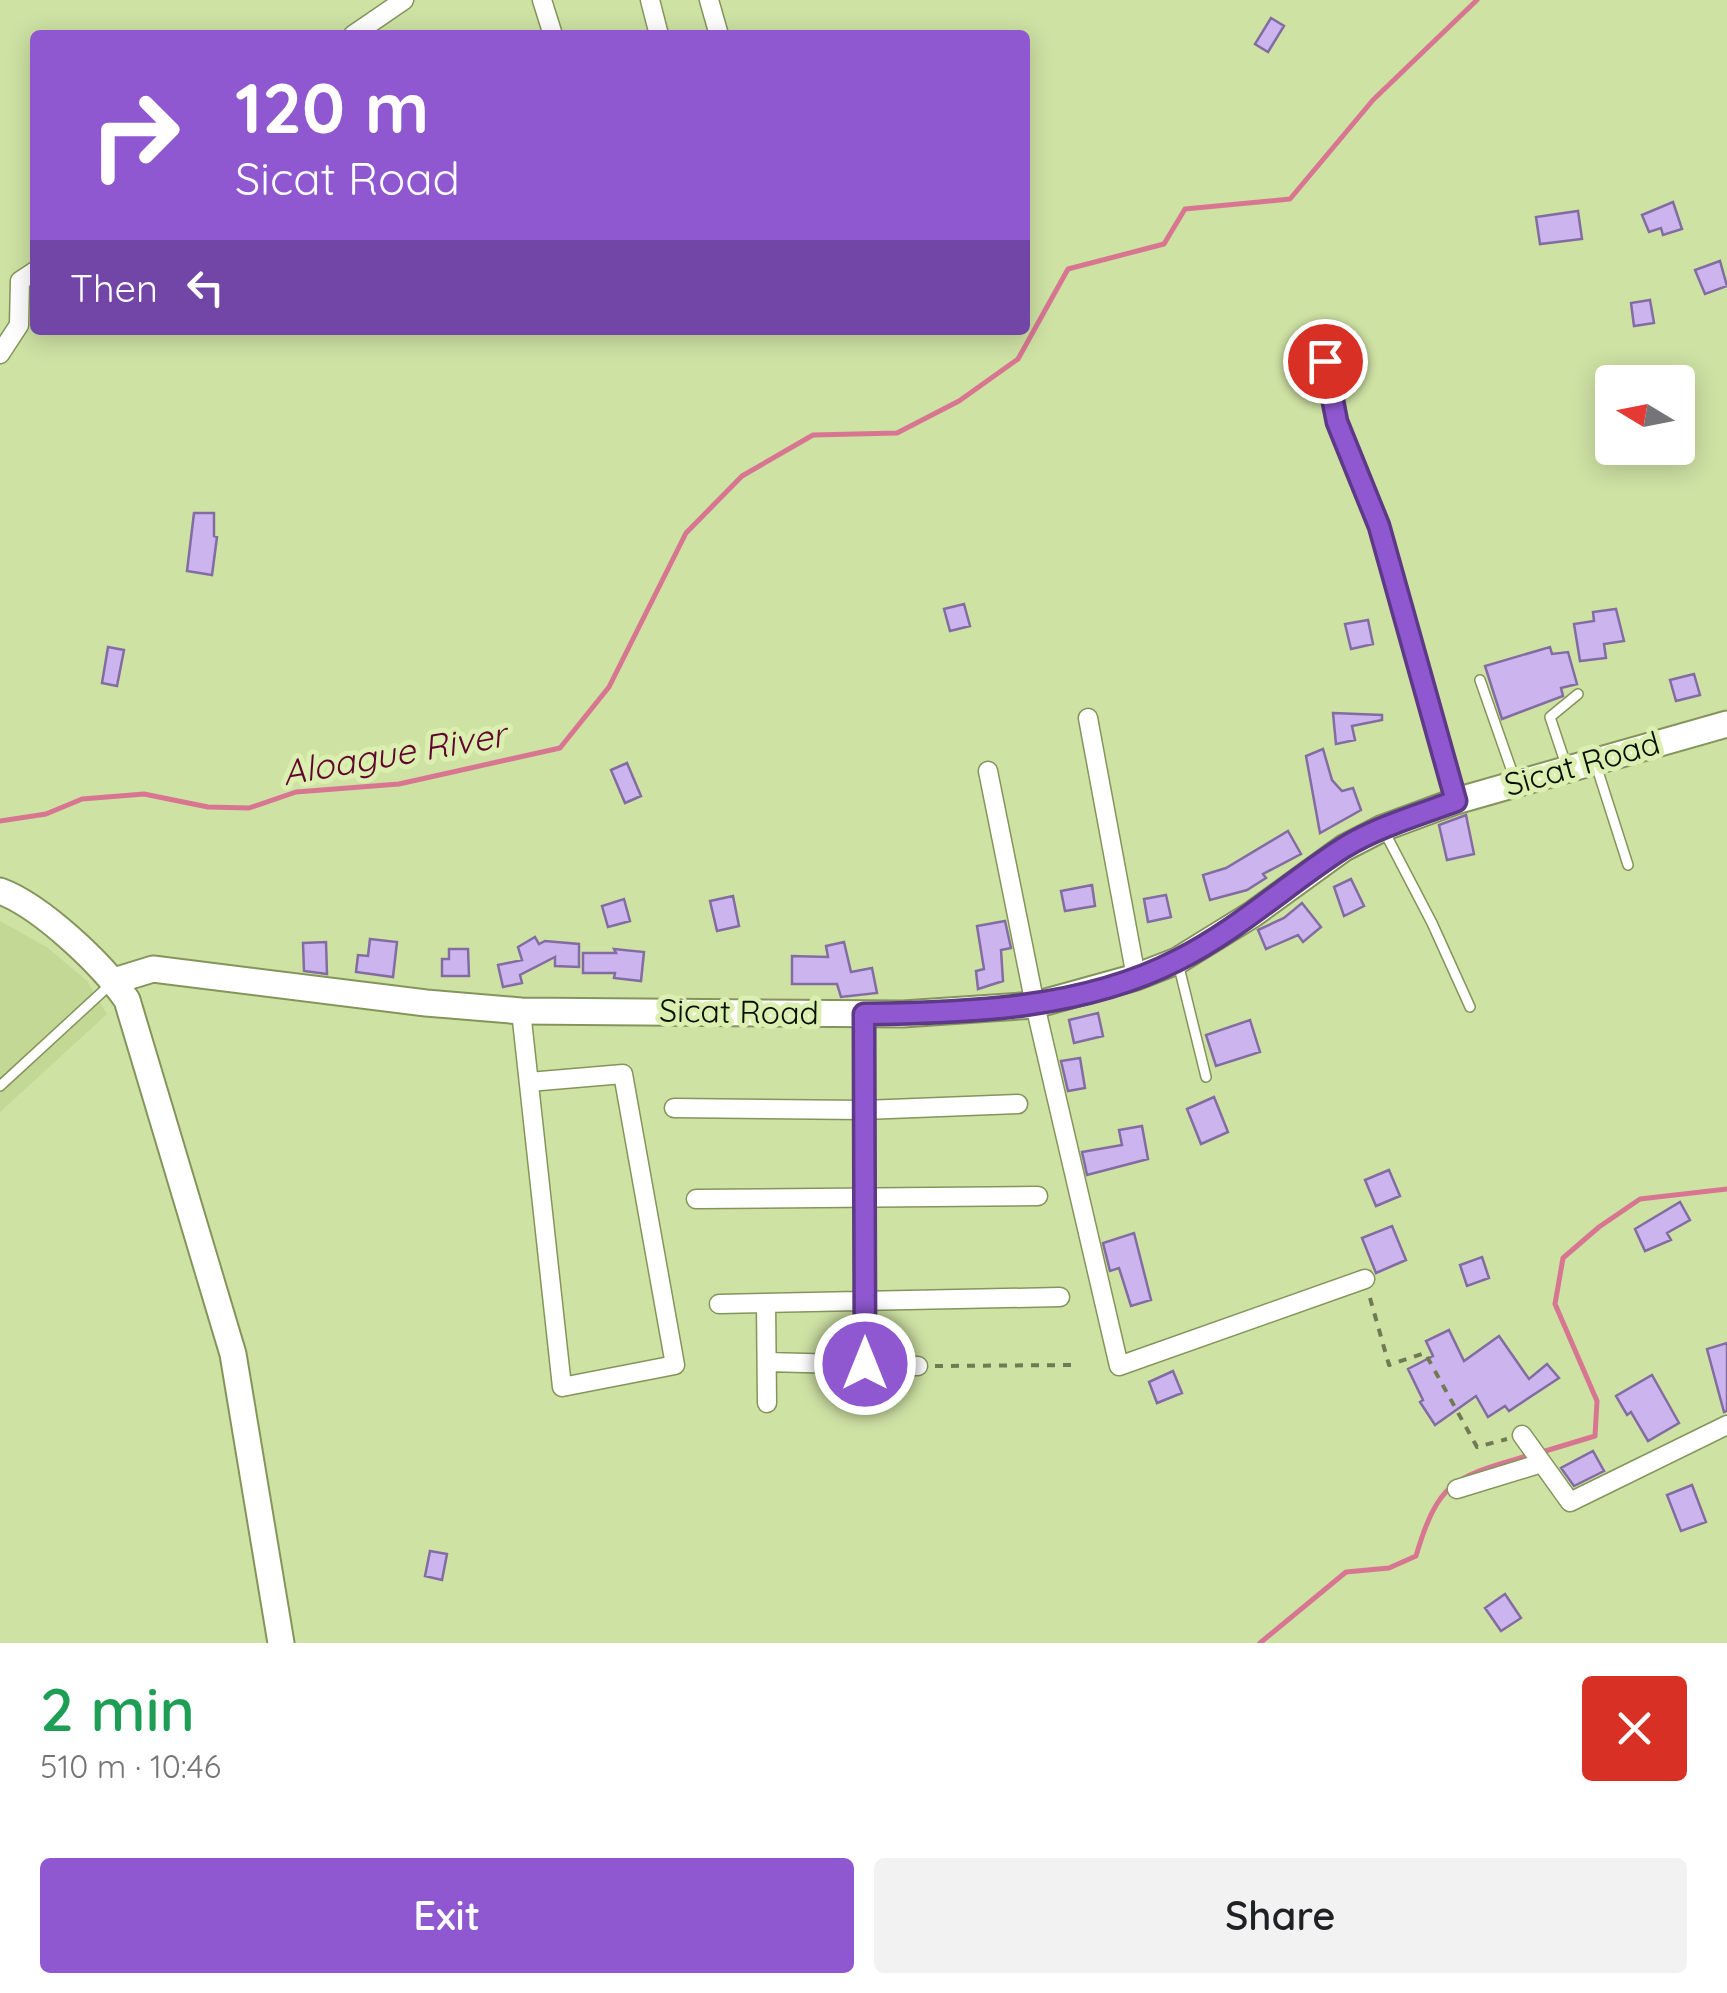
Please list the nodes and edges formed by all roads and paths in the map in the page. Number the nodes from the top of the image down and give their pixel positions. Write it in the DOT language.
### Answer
graph roads {
  1 [pos="404,0"];
  2 [pos="542,0"];
  3 [pos="650,0"];
  4 [pos="709,0"];
  5 [pos="360,30"];
  6 [pos="551,30"];
  7 [pos="658,30"];
  8 [pos="718,30"];
  9 [pos="30,274"];
  10 [pos="1319,331"];
  11 [pos="0,354"];
  12 [pos="1480,680"];
  13 [pos="1578,694"];
  14 [pos="1088,718"];
  15 [pos="1727,724"];
  16 [pos="1594,760"];
  17 [pos="1567,768"];
  18 [pos="988,770"];
  19 [pos="1516,783"];
  20 [pos="1456,801"];
  21 [pos="1383,828"];
  22 [pos="1628,865"];
  23 [pos="0,891"];
  24 [pos="1177,961"];
  25 [pos="1136,977"];
  26 [pos="114,981"];
  27 [pos="1035,1005"];
  28 [pos="1470,1006"];
  29 [pos="522,1011"];
  30 [pos="864,1014"];
  31 [pos="1206,1076"];
  32 [pos="529,1082"];
  33 [pos="0,1086"];
  34 [pos="1018,1104"];
  35 [pos="674,1108"];
  36 [pos="864,1110"];
  37 [pos="1038,1196"];
  38 [pos="864,1198"];
  39 [pos="696,1199"];
  40 [pos="1364,1279"];
  41 [pos="1060,1297"];
  42 [pos="864,1301"];
  43 [pos="766,1303"];
  44 [pos="720,1304"];
  45 [pos="766,1362"];
  46 [pos="865,1364"];
  47 [pos="1075,1365"];
  48 [pos="918,1366"];
  49 [pos="767,1403"];
  50 [pos="1727,1425"];
  51 [pos="1522,1435"];
  52 [pos="1542,1463"];
  53 [pos="1457,1489"];
  54 [pos="281,1643"];
  1 -- 5 [label="street"];
  2 -- 6 [label="street"];
  3 -- 7 [label="street"];
  4 -- 8 [label="street"];
  9 -- 11 [label="street"];
  10 -- 20 [label="street"];
  12 -- 19 [label="lane"];
  13 -- 17 [label="lane"];
  14 -- 25 [label="street"];
  15 -- 16 [label="street, Sicat Road"];
  16 -- 17 [label="street, Sicat Road"];
  16 -- 22 [label="lane"];
  17 -- 19 [label="street, Sicat Road"];
  18 -- 27 [label="street"];
  19 -- 20 [label="street, Sicat Road"];
  20 -- 21 [label="street, Sicat Road"];
  21 -- 24 [label="street, Sicat Road"];
  21 -- 28 [label="lane"];
  23 -- 26 [label="street"];
  24 -- 25 [label="street, Sicat Road"];
  24 -- 31 [label="lane"];
  25 -- 27 [label="street, Sicat Road"];
  26 -- 29 [label="street, Sicat Road"];
  26 -- 33 [label="lane"];
  26 -- 54 [label="street"];
  27 -- 30 [label="street, Sicat Road"];
  27 -- 40 [label="street"];
  29 -- 30 [label="street, Sicat Road"];
  29 -- 32 [label="street"];
  30 -- 36 [label="street"];
  32 -- 32 [label="street"];
  34 -- 36 [label="street"];
  35 -- 36 [label="street"];
  36 -- 38 [label="street"];
  37 -- 38 [label="street"];
  38 -- 39 [label="street"];
  38 -- 42 [label="street"];
  40 -- 51 [label="path"];
  41 -- 42 [label="street"];
  42 -- 43 [label="street"];
  42 -- 46 [label="street"];
  43 -- 44 [label="street"];
  43 -- 45 [label="street"];
  45 -- 46 [label="street"];
  45 -- 49 [label="street"];
  46 -- 48 [label="street"];
  47 -- 48 [label="path"];
  50 -- 52 [label="street"];
  51 -- 52 [label="street"];
  52 -- 53 [label="street"];
}
